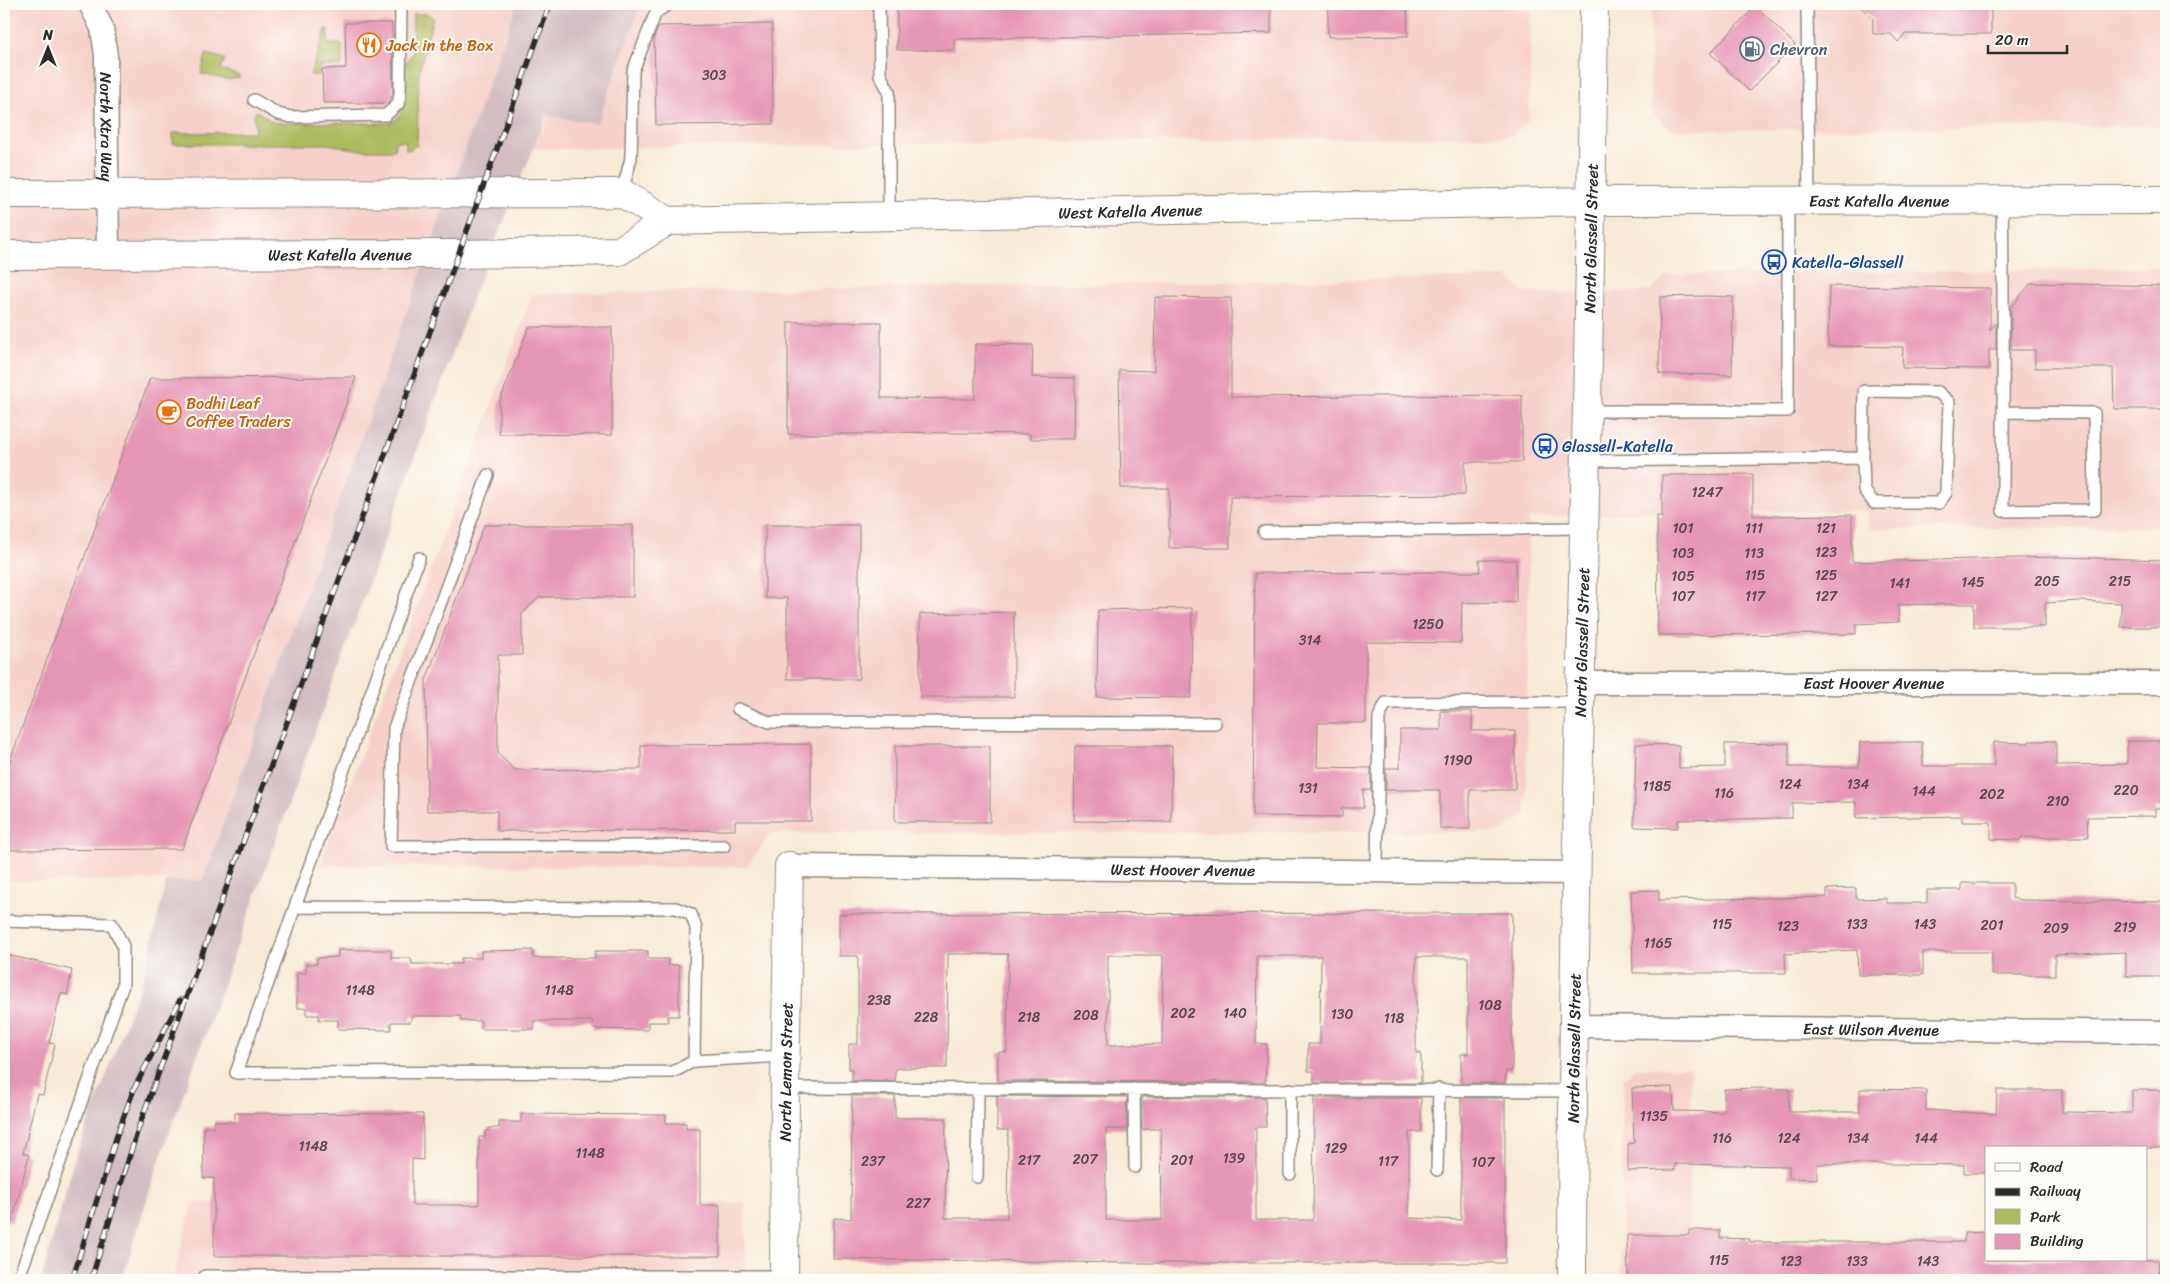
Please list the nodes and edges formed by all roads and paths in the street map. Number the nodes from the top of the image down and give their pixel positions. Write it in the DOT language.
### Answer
graph roads {
  1 [pos="90,4"];
  2 [pos="401,4"];
  3 [pos="669,4"];
  4 [pos="879,4"];
  5 [pos="1594,4"];
  6 [pos="1807,4"];
  7 [pos="254,100"];
  8 [pos="622,193"];
  9 [pos="4,194"];
  10 [pos="107,194"];
  11 [pos="2002,200"];
  12 [pos="2166,200"];
  13 [pos="1592,201"];
  14 [pos="1799,201"];
  15 [pos="889,216"];
  16 [pos="668,220"];
  17 [pos="108,254"];
  18 [pos="4,255"];
  19 [pos="1586,411"];
  20 [pos="2003,412"];
  21 [pos="1863,458"];
  22 [pos="1584,461"];
  23 [pos="488,475"];
  24 [pos="1583,528"];
  25 [pos="1264,532"];
  26 [pos="419,558"];
  27 [pos="2166,683"];
  28 [pos="1580,693"];
  29 [pos="738,709"];
  30 [pos="1215,722"];
  31 [pos="724,846"];
  32 [pos="789,866"];
  33 [pos="1377,870"];
  34 [pos="1577,873"];
  35 [pos="295,908"];
  36 [pos="4,921"];
  37 [pos="1575,1026"];
  38 [pos="2166,1032"];
  39 [pos="785,1056"];
  40 [pos="694,1061"];
  41 [pos="784,1088"];
  42 [pos="978,1089"];
  43 [pos="1134,1089"];
  44 [pos="1290,1089"];
  45 [pos="1439,1089"];
  46 [pos="1575,1091"];
  47 [pos="1135,1167"];
  48 [pos="1437,1170"];
  49 [pos="1290,1174"];
  50 [pos="977,1177"];
  51 [pos="205,1276"];
  52 [pos="784,1278"];
  53 [pos="18,1280"];
  54 [pos="1572,1280"];
  1 -- 10 [label="street, North Xtra Way"];
  2 -- 7 [label="lane"];
  3 -- 8 [label="lane"];
  4 -- 15 [label="lane"];
  5 -- 13 [label="main road, North Glassell Street"];
  6 -- 14 [label="lane"];
  8 -- 10 [label="main road"];
  8 -- 16 [label="main road"];
  9 -- 10 [label="main road"];
  10 -- 17 [label="street, North Xtra Way"];
  11 -- 12 [label="main road, East Katella Avenue"];
  11 -- 14 [label="main road, East Katella Avenue"];
  11 -- 20 [label="lane"];
  13 -- 14 [label="main road, East Katella Avenue"];
  13 -- 15 [label="main road, West Katella Avenue"];
  13 -- 19 [label="main road, North Glassell Street"];
  14 -- 19 [label="lane"];
  15 -- 16 [label="main road, West Katella Avenue"];
  16 -- 17 [label="main road, West Katella Avenue"];
  17 -- 18 [label="main road, West Katella Avenue"];
  19 -- 22 [label="main road, North Glassell Street"];
  20 -- 20 [label="lane"];
  21 -- 21 [label="lane"];
  21 -- 22 [label="lane"];
  22 -- 24 [label="main road, North Glassell Street"];
  23 -- 31 [label="lane"];
  24 -- 25 [label="lane"];
  24 -- 28 [label="main road, North Glassell Street"];
  26 -- 35 [label="lane"];
  27 -- 28 [label="street, East Hoover Avenue"];
  28 -- 33 [label="lane"];
  28 -- 34 [label="main road, North Glassell Street"];
  29 -- 30 [label="lane"];
  32 -- 33 [label="street, West Hoover Avenue"];
  32 -- 39 [label="main road, North Lemon Street"];
  33 -- 34 [label="street, West Hoover Avenue"];
  34 -- 37 [label="main road, North Glassell Street"];
  35 -- 40 [label="lane"];
  35 -- 40 [label="lane"];
  36 -- 53 [label="lane"];
  37 -- 38 [label="street, East Wilson Avenue"];
  37 -- 46 [label="main road, North Glassell Street"];
  39 -- 40 [label="lane"];
  39 -- 41 [label="main road, North Lemon Street"];
  41 -- 42 [label="lane"];
  41 -- 52 [label="main road, North Lemon Street"];
  42 -- 43 [label="lane"];
  42 -- 50 [label="lane"];
  43 -- 44 [label="lane"];
  43 -- 47 [label="lane"];
  44 -- 45 [label="lane"];
  44 -- 49 [label="lane"];
  45 -- 46 [label="lane"];
  45 -- 48 [label="lane"];
  46 -- 54 [label="main road, North Glassell Street"];
  51 -- 52 [label="lane"];
}
